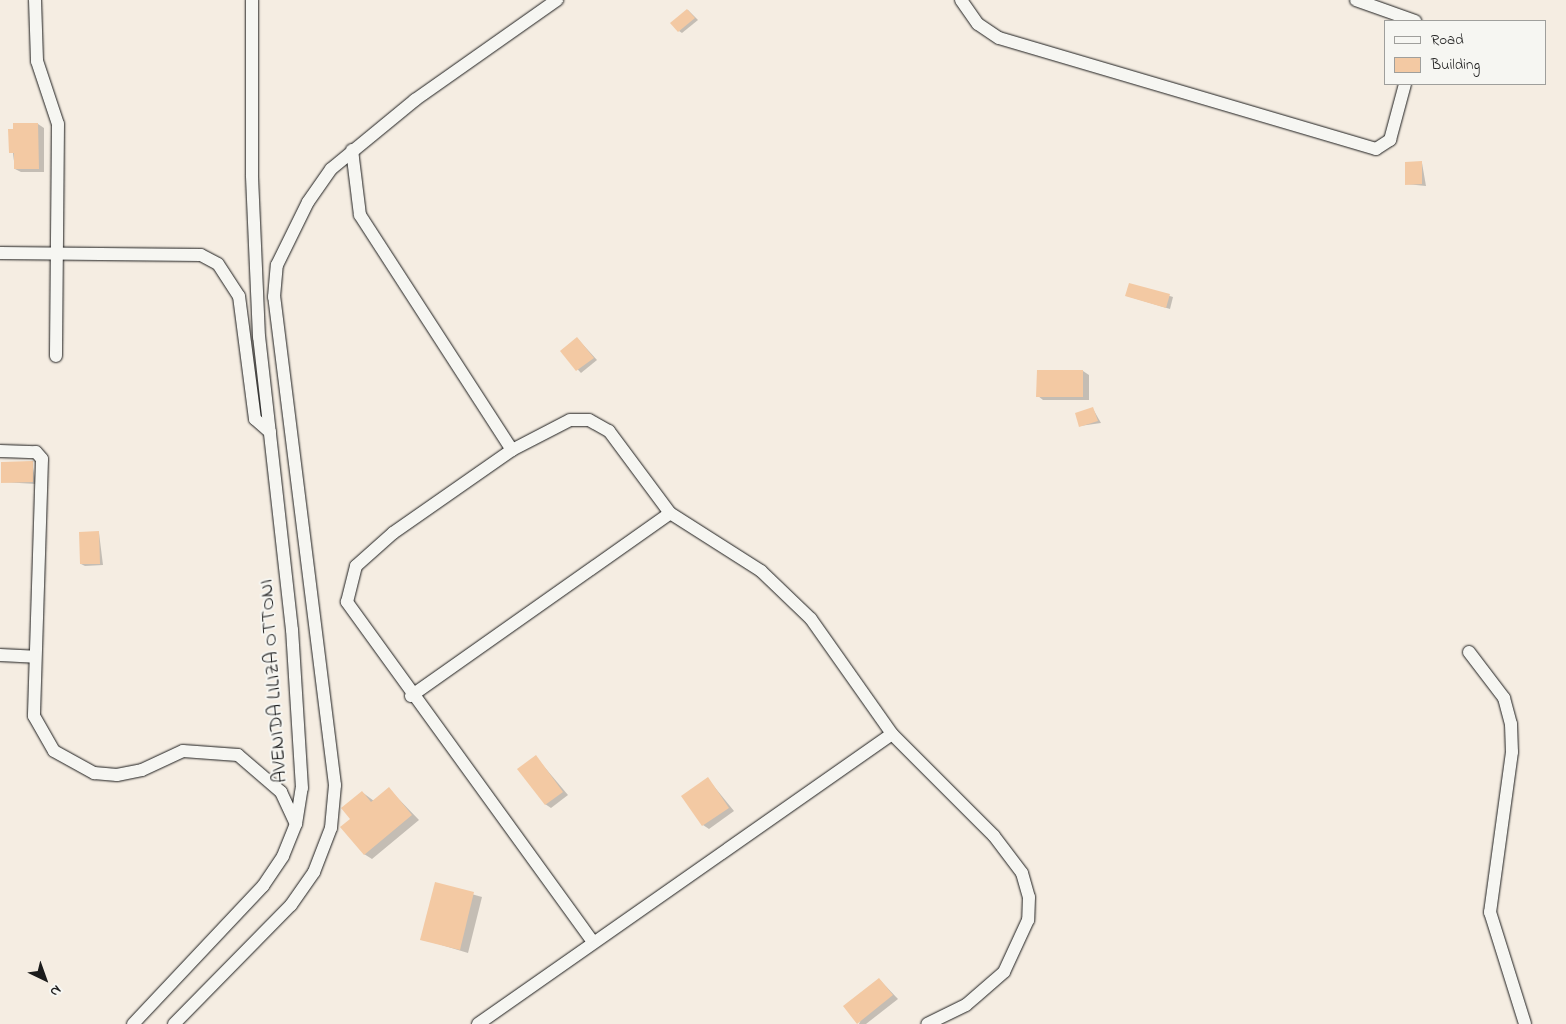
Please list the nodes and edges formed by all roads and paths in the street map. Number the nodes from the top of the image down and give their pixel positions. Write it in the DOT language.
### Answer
graph roads {
  1 [pos="35,0"];
  2 [pos="252,0"];
  3 [pos="557,0"];
  4 [pos="961,0"];
  5 [pos="1356,0"];
  6 [pos="1411,20"];
  7 [pos="1405,85"];
  8 [pos="352,150"];
  9 [pos="0,253"];
  10 [pos="57,254"];
  11 [pos="56,356"];
  12 [pos="270,432"];
  13 [pos="0,450"];
  14 [pos="512,450"];
  15 [pos="670,513"];
  16 [pos="1469,652"];
  17 [pos="0,656"];
  18 [pos="35,657"];
  19 [pos="411,696"];
  20 [pos="892,734"];
  21 [pos="296,824"];
  22 [pos="593,942"];
  23 [pos="134,1024"];
  24 [pos="174,1024"];
  25 [pos="478,1024"];
  26 [pos="927,1024"];
  27 [pos="1525,1024"];
  1 -- 10 [label="street"];
  2 -- 12 [label="street, AVENIDA LILIZA OTTONI"];
  3 -- 8 [label="street"];
  4 -- 7 [label="street"];
  5 -- 6 [label="street"];
  8 -- 14 [label="street"];
  8 -- 24 [label="street"];
  9 -- 10 [label="street"];
  10 -- 11 [label="street"];
  10 -- 12 [label="street"];
  12 -- 21 [label="street, AVENIDA LILIZA OTTONI"];
  13 -- 18 [label="street"];
  14 -- 15 [label="street"];
  14 -- 19 [label="street"];
  15 -- 19 [label="street"];
  15 -- 20 [label="street"];
  16 -- 27 [label="street"];
  17 -- 18 [label="street"];
  18 -- 21 [label="street"];
  19 -- 22 [label="street"];
  20 -- 22 [label="street"];
  20 -- 26 [label="street"];
  21 -- 23 [label="street, AVENIDA LILIZA OTTONI"];
  22 -- 25 [label="street"];
}
